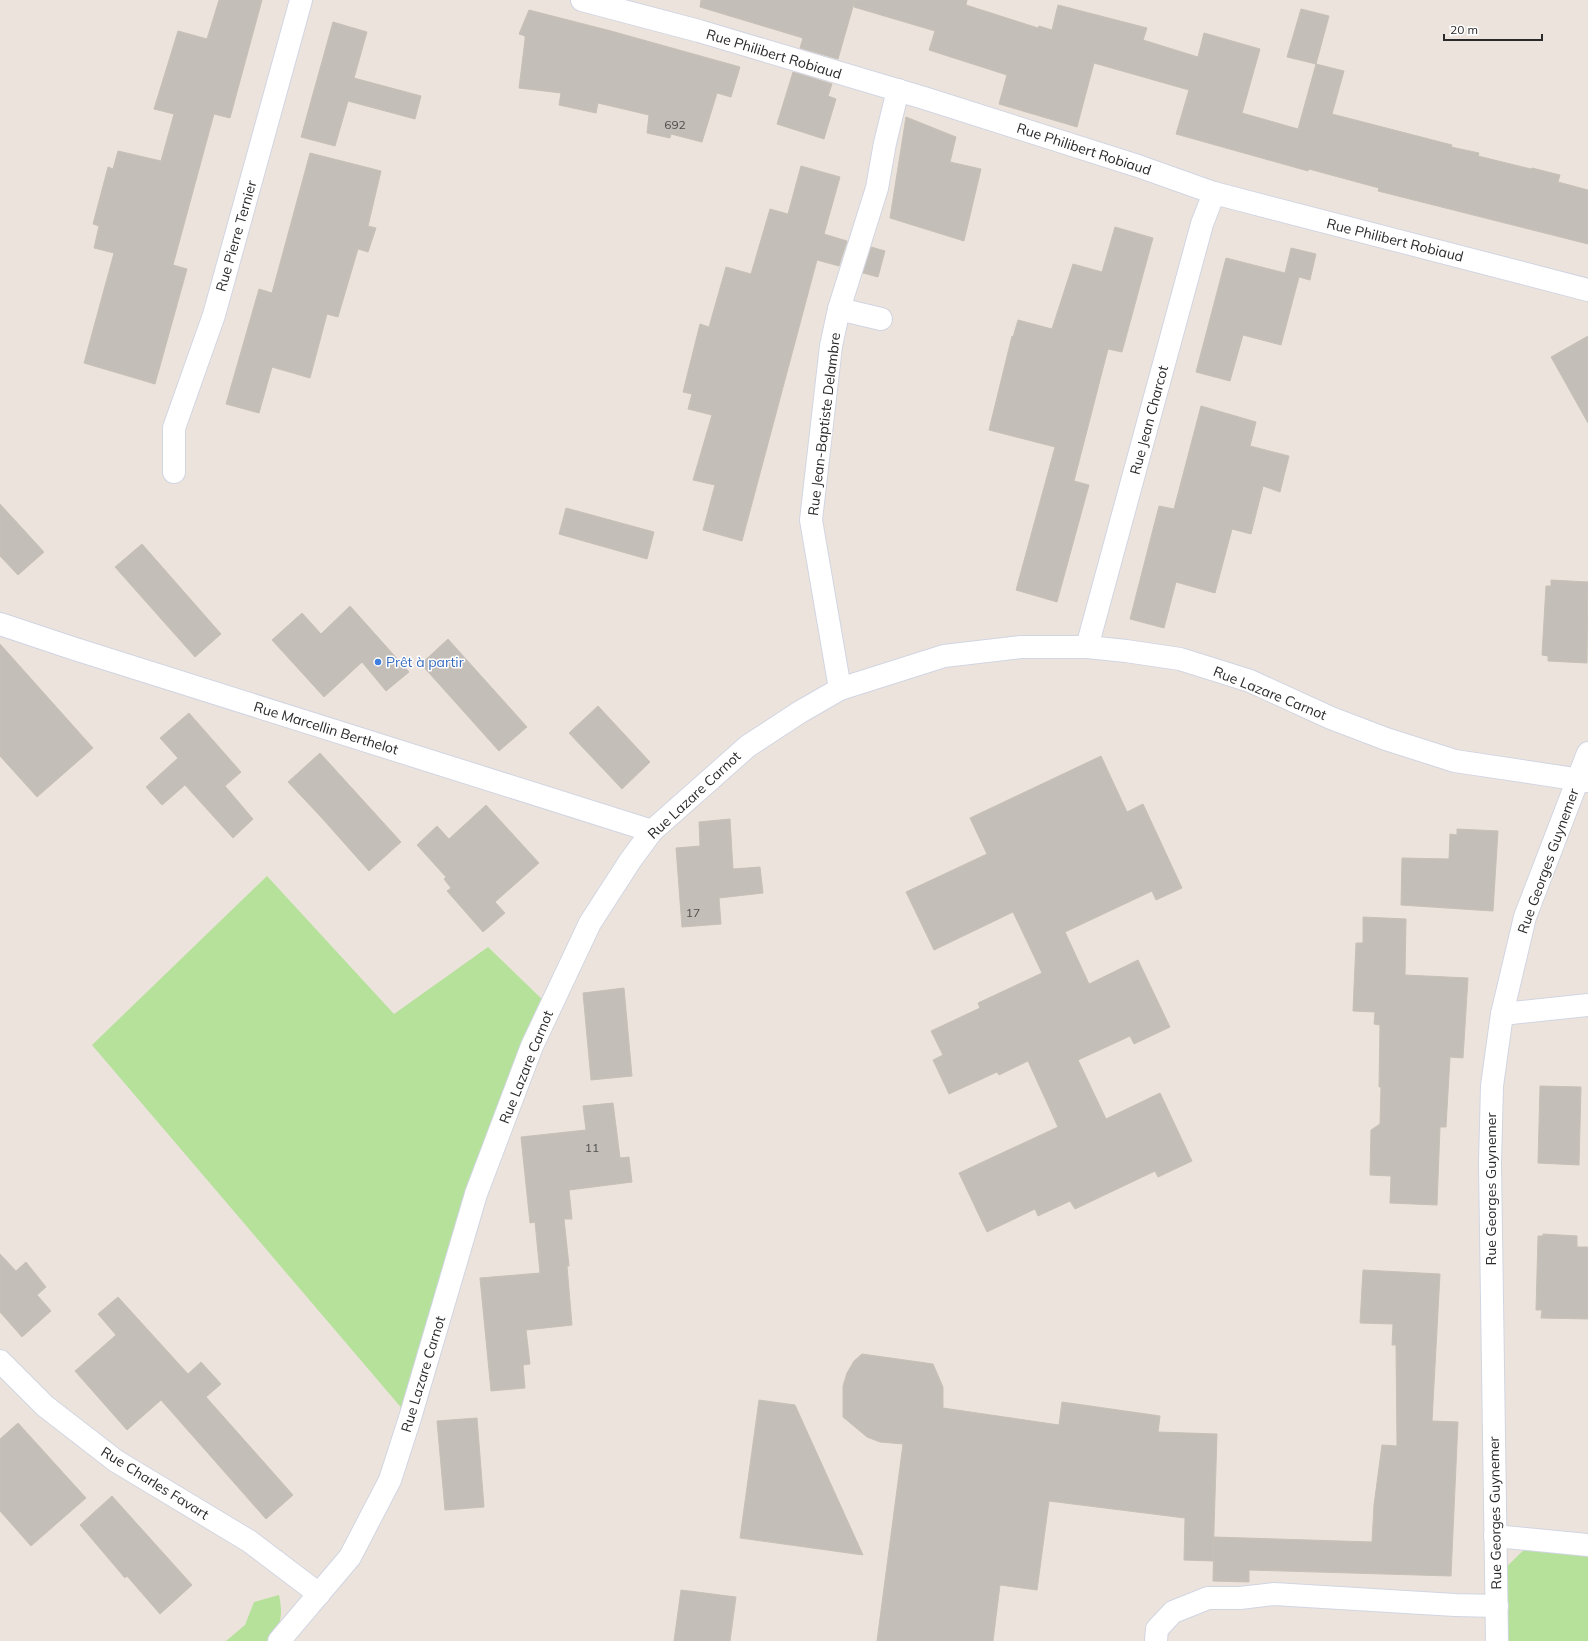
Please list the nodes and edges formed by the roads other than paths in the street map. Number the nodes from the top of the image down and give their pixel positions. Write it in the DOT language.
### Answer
graph roads {
  1 [pos="301,0"];
  2 [pos="582,0"];
  3 [pos="898,90"];
  4 [pos="1214,193"];
  5 [pos="1588,290"];
  6 [pos="839,309"];
  7 [pos="881,319"];
  8 [pos="174,472"];
  9 [pos="0,624"];
  10 [pos="1087,647"];
  11 [pos="840,689"];
  12 [pos="1588,753"];
  13 [pos="1583,780"];
  14 [pos="652,830"];
  15 [pos="1588,1005"];
  16 [pos="1502,1014"];
  17 [pos="0,1360"];
  18 [pos="1495,1536"];
  19 [pos="1588,1545"];
  20 [pos="319,1594"];
  21 [pos="1497,1606"];
  22 [pos="279,1641"];
  23 [pos="1156,1641"];
  24 [pos="1497,1641"];
  1 -- 8 [label="street, Rue Pierre Ternier"];
  2 -- 3 [label="street, Rue Philibert Robiaud"];
  3 -- 4 [label="street, Rue Philibert Robiaud"];
  3 -- 6 [label="street, Rue Jean-Baptiste Delambre"];
  4 -- 5 [label="street, Rue Philibert Robiaud"];
  4 -- 10 [label="street, Rue Jean Charcot"];
  6 -- 7 [label="street"];
  6 -- 11 [label="street, Rue Jean-Baptiste Delambre"];
  9 -- 14 [label="street, Rue Marcellin Berthelot"];
  10 -- 11 [label="street, Rue Lazare Carnot"];
  10 -- 13 [label="street, Rue Lazare Carnot"];
  11 -- 14 [label="street, Rue Lazare Carnot"];
  12 -- 13 [label="street, Rue Georges Guynemer"];
  13 -- 16 [label="street, Rue Georges Guynemer"];
  14 -- 20 [label="street, Rue Lazare Carnot"];
  15 -- 16 [label="street"];
  16 -- 18 [label="street, Rue Georges Guynemer"];
  17 -- 20 [label="street, Rue Charles Favart"];
  18 -- 19 [label="street"];
  18 -- 21 [label="street, Rue Georges Guynemer"];
  20 -- 22 [label="street, Rue Lazare Carnot"];
  21 -- 23 [label="street"];
  21 -- 24 [label="street, Rue Georges Guynemer"];
}
